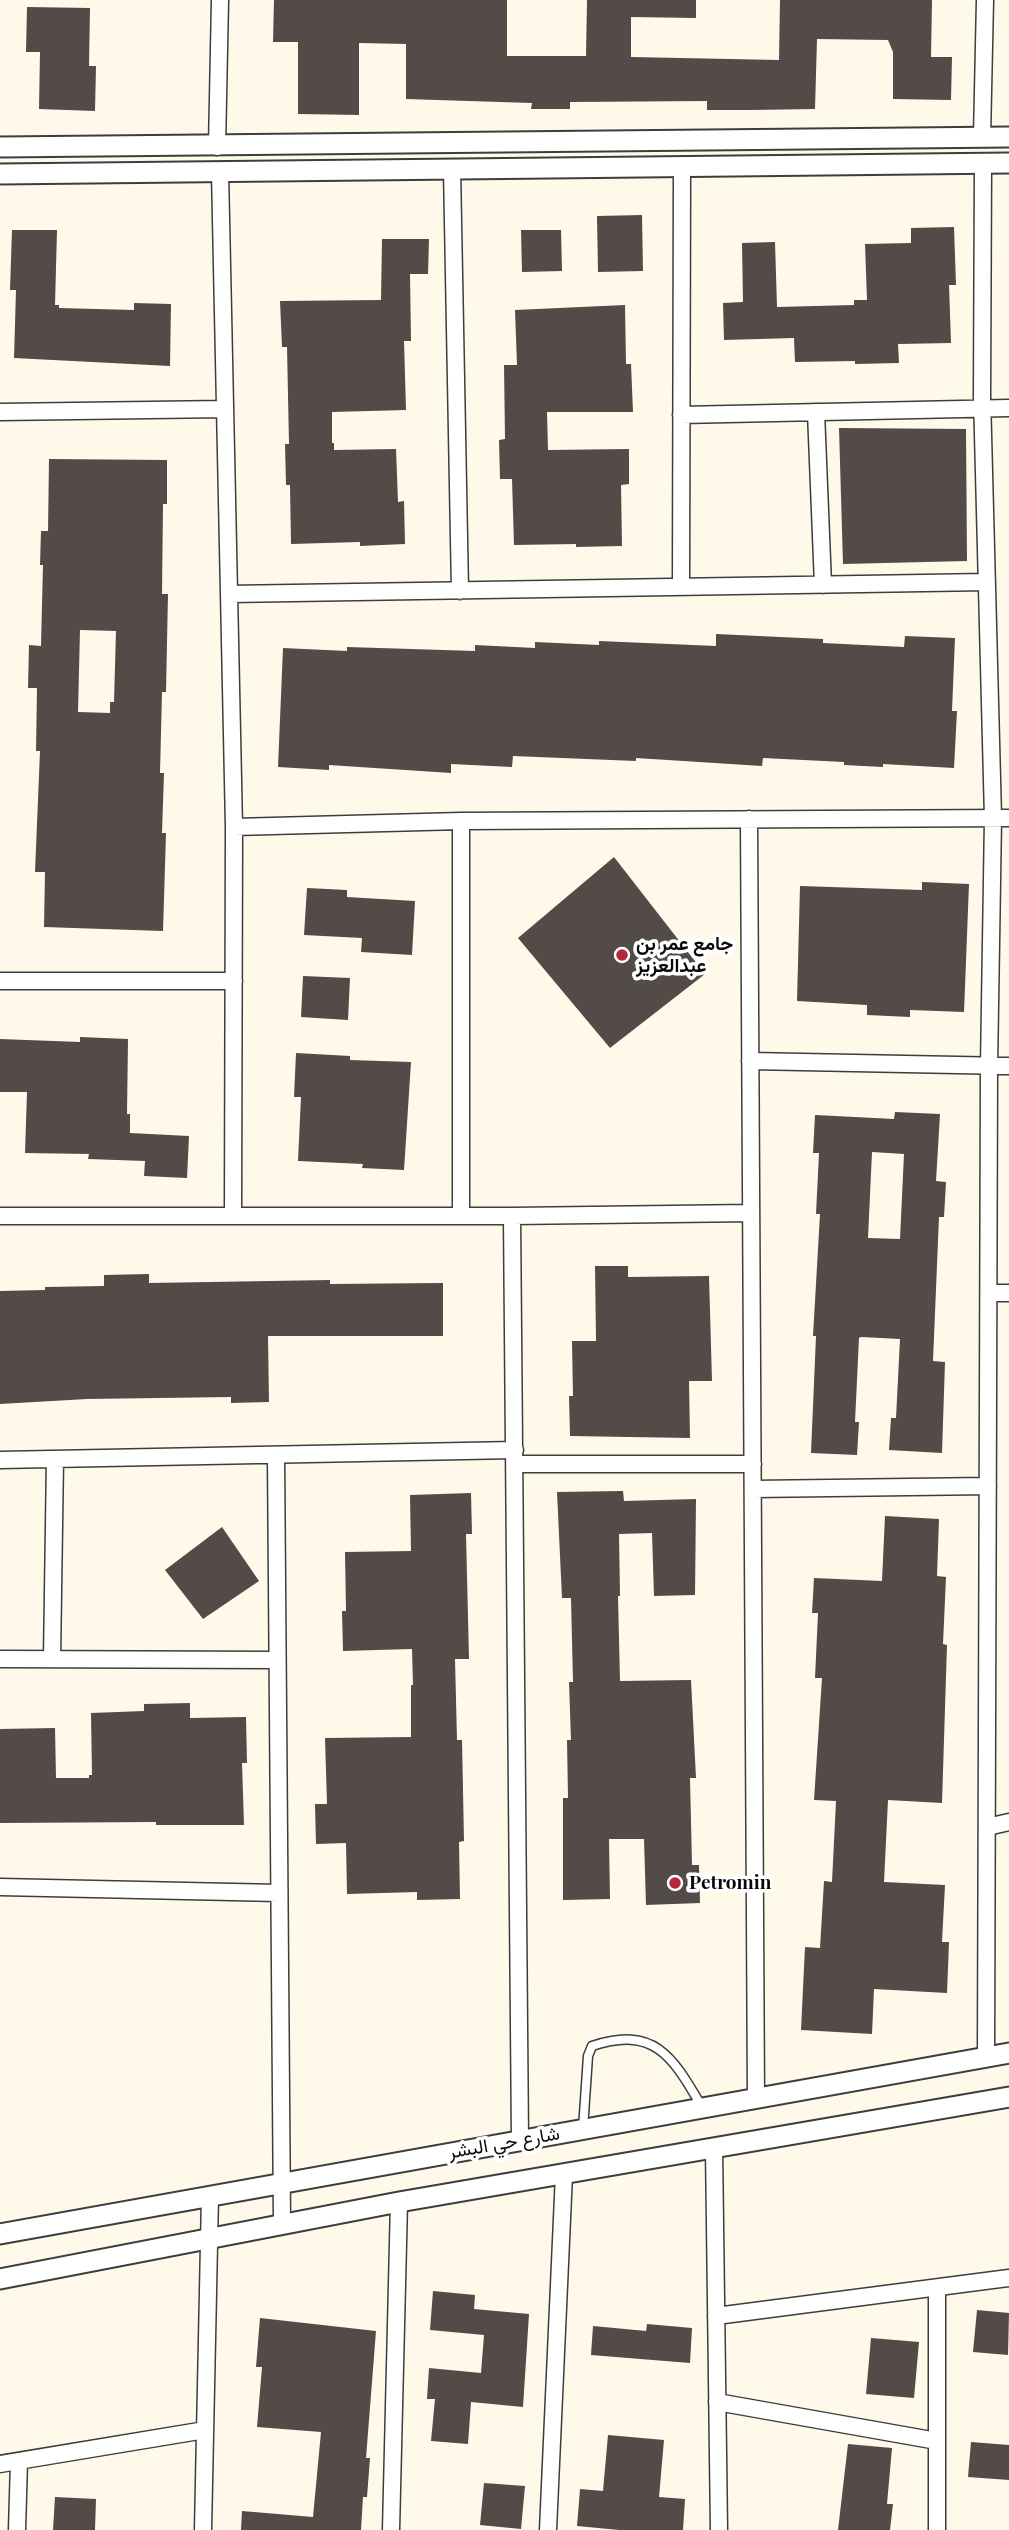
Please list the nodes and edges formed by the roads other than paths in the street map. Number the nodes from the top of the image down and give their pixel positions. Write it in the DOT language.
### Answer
graph roads {
  1 [pos="220,0"];
  2 [pos="985,0"];
  3 [pos="982,137"];
  4 [pos="1009,137"];
  5 [pos="0,147"];
  6 [pos="217,147"];
  7 [pos="983,163"];
  8 [pos="1009,163"];
  9 [pos="682,167"];
  10 [pos="452,169"];
  11 [pos="220,172"];
  12 [pos="0,174"];
  13 [pos="982,408"];
  14 [pos="1009,408"];
  15 [pos="225,409"];
  16 [pos="0,412"];
  17 [pos="816,412"];
  18 [pos="681,415"];
  19 [pos="987,582"];
  20 [pos="823,585"];
  21 [pos="681,587"];
  22 [pos="460,591"];
  23 [pos="229,594"];
  24 [pos="1001,818"];
  25 [pos="749,819"];
  26 [pos="461,821"];
  27 [pos="234,827"];
  28 [pos="0,981"];
  29 [pos="234,981"];
  30 [pos="750,1061"];
  31 [pos="1009,1066"];
  32 [pos="989,1067"];
  33 [pos="751,1213"];
  34 [pos="0,1216"];
  35 [pos="233,1216"];
  36 [pos="461,1216"];
  37 [pos="512,1216"];
  38 [pos="989,1293"];
  39 [pos="1009,1293"];
  40 [pos="276,1455"];
  41 [pos="515,1457"];
  42 [pos="55,1459"];
  43 [pos="0,1460"];
  44 [pos="752,1464"];
  45 [pos="988,1486"];
  46 [pos="752,1489"];
  47 [pos="0,1659"];
  48 [pos="52,1659"];
  49 [pos="278,1660"];
  50 [pos="1009,1822"];
  51 [pos="987,1827"];
  52 [pos="0,1887"];
  53 [pos="279,1893"];
  54 [pos="1009,2053"];
  55 [pos="986,2057"];
  56 [pos="756,2097"];
  57 [pos="1009,2097"];
  58 [pos="702,2107"];
  59 [pos="583,2129"];
  60 [pos="520,2140"];
  61 [pos="715,2148"];
  62 [pos="564,2174"];
  63 [pos="281,2183"];
  64 [pos="210,2196"];
  65 [pos="399,2202"];
  66 [pos="282,2223"];
  67 [pos="0,2234"];
  68 [pos="209,2237"];
  69 [pos="1009,2278"];
  70 [pos="0,2279"];
  71 [pos="937,2288"];
  72 [pos="716,2316"];
  73 [pos="717,2402"];
  74 [pos="205,2430"];
  75 [pos="937,2441"];
  76 [pos="19,2461"];
  77 [pos="0,2464"];
  78 [pos="17,2530"];
  79 [pos="203,2530"];
  80 [pos="391,2530"];
  81 [pos="548,2530"];
  82 [pos="719,2530"];
  83 [pos="937,2530"];
  1 -- 6 [label="street"];
  2 -- 3 [label="street"];
  3 -- 4 [label="street"];
  3 -- 6 [label="street"];
  5 -- 6 [label="street"];
  7 -- 8 [label="street"];
  7 -- 9 [label="street"];
  7 -- 13 [label="street"];
  9 -- 10 [label="street"];
  9 -- 18 [label="street"];
  10 -- 11 [label="street"];
  10 -- 22 [label="street"];
  11 -- 12 [label="street"];
  11 -- 15 [label="street"];
  13 -- 14 [label="street"];
  13 -- 17 [label="street"];
  13 -- 19 [label="street"];
  15 -- 16 [label="street"];
  15 -- 23 [label="street"];
  17 -- 18 [label="street"];
  17 -- 20 [label="street"];
  18 -- 21 [label="street"];
  19 -- 20 [label="street"];
  19 -- 24 [label="street"];
  20 -- 21 [label="street"];
  21 -- 22 [label="street"];
  22 -- 23 [label="street"];
  23 -- 27 [label="street"];
  24 -- 25 [label="street"];
  24 -- 32 [label="street"];
  25 -- 26 [label="street"];
  25 -- 30 [label="street"];
  26 -- 27 [label="street"];
  26 -- 36 [label="street"];
  27 -- 29 [label="street"];
  28 -- 29 [label="street"];
  29 -- 35 [label="street"];
  30 -- 32 [label="street"];
  30 -- 33 [label="street"];
  31 -- 32 [label="street"];
  32 -- 38 [label="street"];
  33 -- 37 [label="street"];
  33 -- 44 [label="street"];
  34 -- 35 [label="street"];
  35 -- 36 [label="street"];
  36 -- 37 [label="street"];
  37 -- 41 [label="street"];
  38 -- 39 [label="street"];
  38 -- 45 [label="street"];
  40 -- 41 [label="street"];
  40 -- 42 [label="street"];
  40 -- 49 [label="street"];
  41 -- 44 [label="street"];
  41 -- 60 [label="street"];
  42 -- 43 [label="street"];
  42 -- 48 [label="street"];
  44 -- 46 [label="street"];
  45 -- 46 [label="street"];
  45 -- 51 [label="street"];
  46 -- 56 [label="street"];
  47 -- 48 [label="street"];
  48 -- 49 [label="street"];
  49 -- 53 [label="street"];
  50 -- 51 [label="street"];
  51 -- 55 [label="street"];
  52 -- 53 [label="street"];
  53 -- 63 [label="street"];
  54 -- 55 [label="street, شارع حي البشر"];
  55 -- 56 [label="street, شارع حي البشر"];
  56 -- 58 [label="street, شارع حي البشر"];
  57 -- 61 [label="street"];
  58 -- 59 [label="street, شارع حي البشر"];
  58 -- 59 [label="lane"];
  59 -- 60 [label="street, شارع حي البشر"];
  60 -- 63 [label="street, شارع حي البشر"];
  61 -- 62 [label="street"];
  61 -- 72 [label="street"];
  62 -- 65 [label="street"];
  62 -- 81 [label="street"];
  63 -- 64 [label="street, شارع حي البشر"];
  63 -- 66 [label="street"];
  64 -- 67 [label="street, شارع حي البشر"];
  64 -- 68 [label="street"];
  65 -- 66 [label="street"];
  65 -- 80 [label="street"];
  66 -- 68 [label="street"];
  68 -- 70 [label="street"];
  68 -- 74 [label="street"];
  69 -- 71 [label="street"];
  71 -- 72 [label="street"];
  71 -- 75 [label="street"];
  72 -- 73 [label="street"];
  73 -- 75 [label="street"];
  73 -- 82 [label="street"];
  74 -- 76 [label="street"];
  74 -- 79 [label="street"];
  75 -- 83 [label="street"];
  76 -- 77 [label="street"];
  76 -- 78 [label="street"];
}
